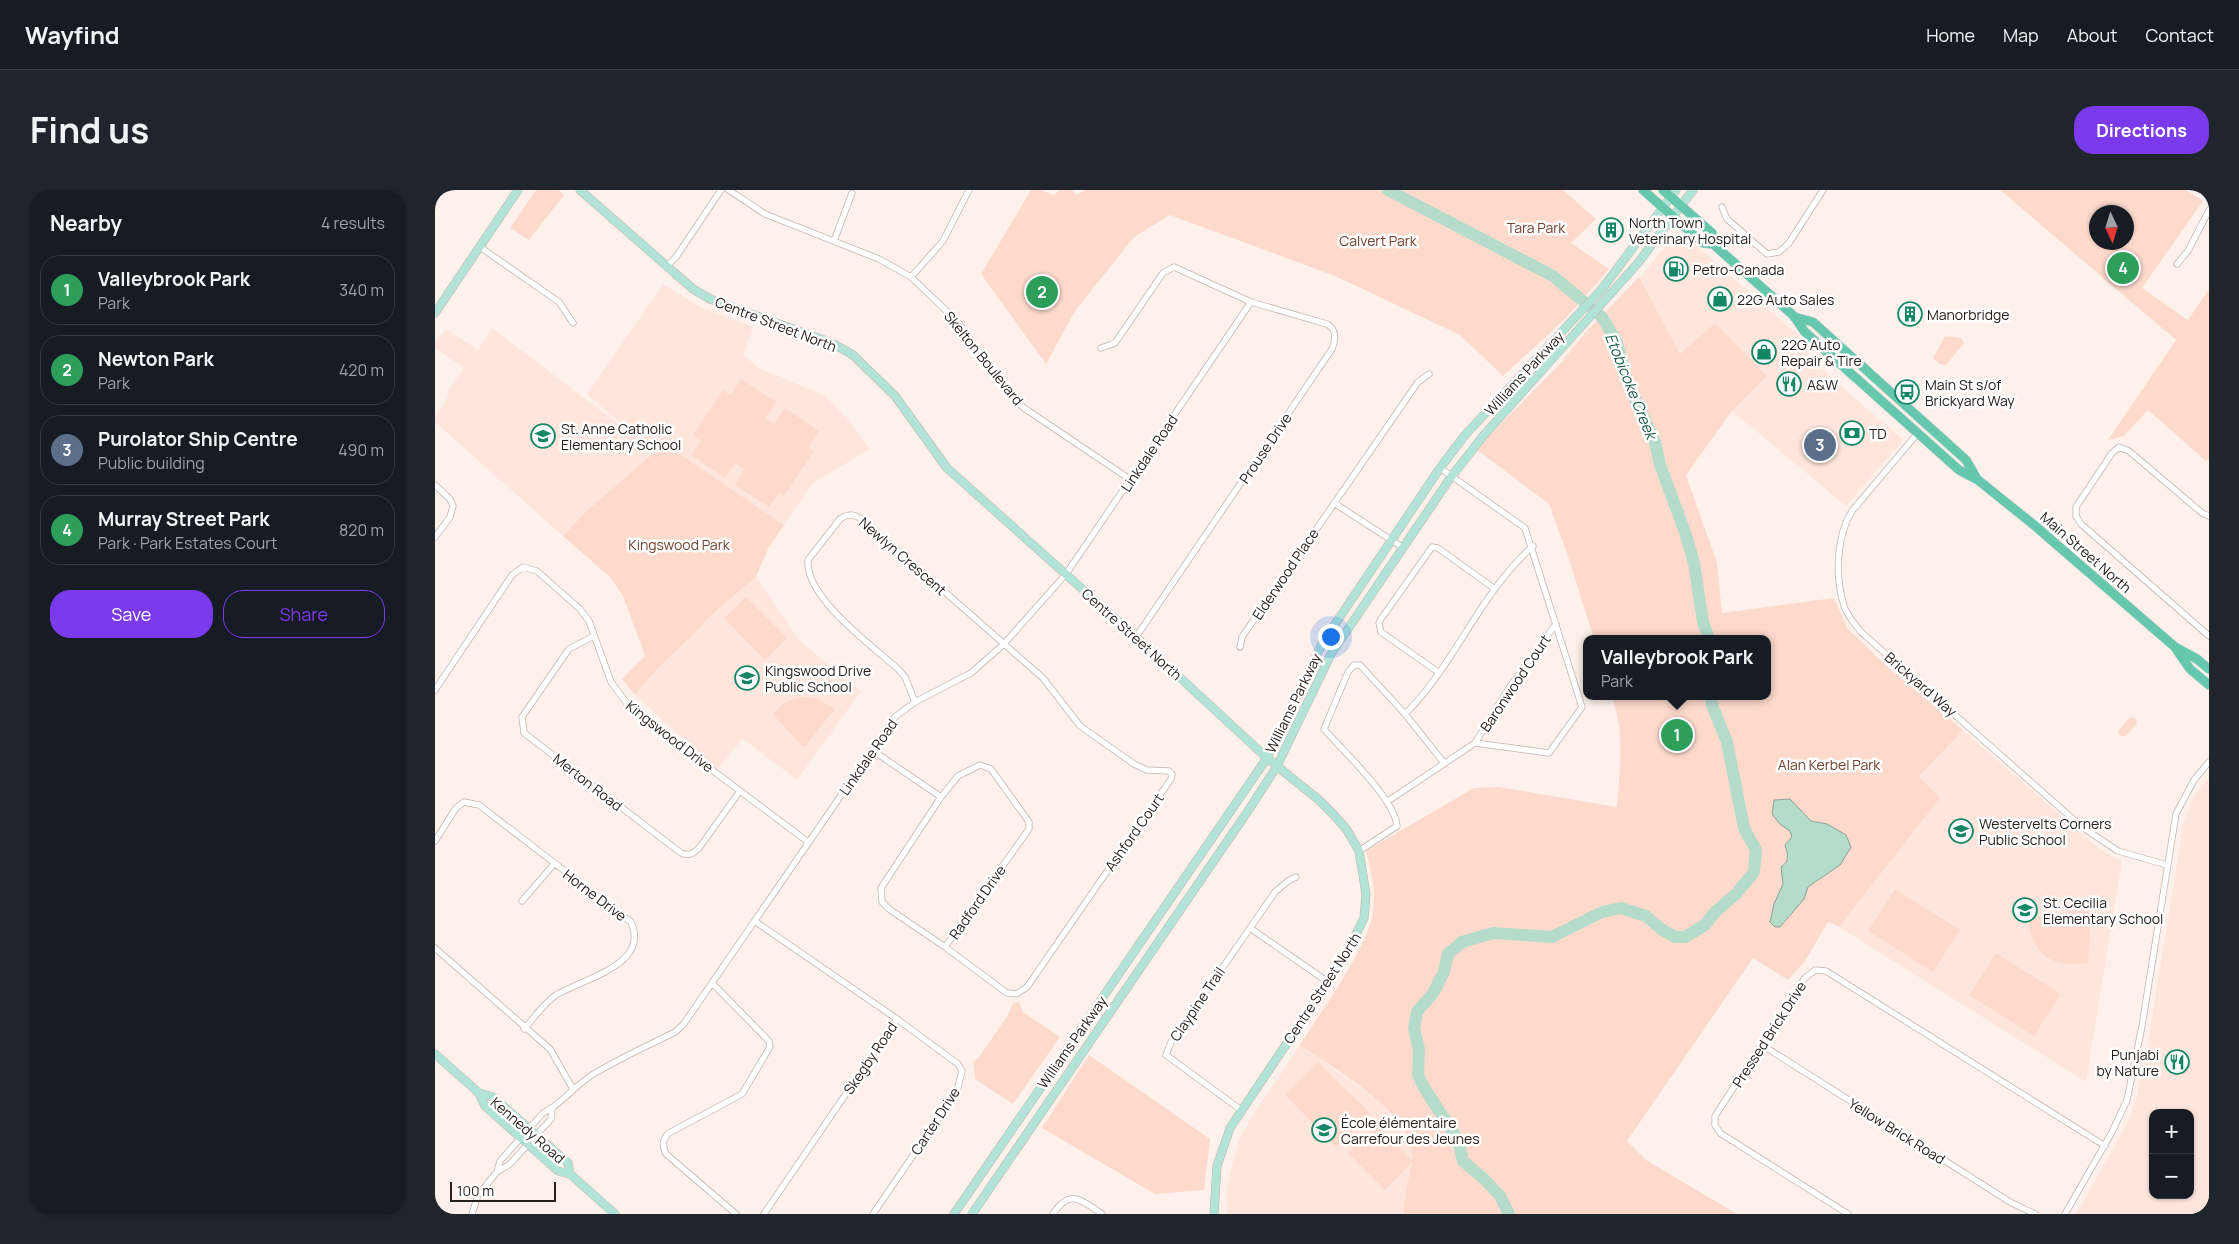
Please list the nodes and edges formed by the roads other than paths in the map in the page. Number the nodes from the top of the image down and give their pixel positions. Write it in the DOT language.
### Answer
graph roads {
  1 [pos="518,190"];
  2 [pos="580,190"];
  3 [pos="721,190"];
  4 [pos="729,190"];
  5 [pos="969,190"];
  6 [pos="1643,190"];
  7 [pos="1663,190"];
  8 [pos="1693,190"];
  9 [pos="1823,190"];
  10 [pos="2201,190"];
  11 [pos="852,192"];
  12 [pos="1674,194"];
  13 [pos="2209,196"];
  14 [pos="1681,206"];
  15 [pos="1722,207"];
  16 [pos="1663,208"];
  17 [pos="2209,210"];
  18 [pos="1674,217"];
  19 [pos="834,241"];
  20 [pos="1713,244"];
  21 [pos="480,248"];
  22 [pos="2177,264"];
  23 [pos="667,266"];
  24 [pos="911,277"];
  25 [pos="1251,302"];
  26 [pos="435,313"];
  27 [pos="1794,316"];
  28 [pos="573,323"];
  29 [pos="1101,348"];
  30 [pos="1429,374"];
  31 [pos="1917,434"];
  32 [pos="1440,468"];
  33 [pos="1451,477"];
  34 [pos="1131,480"];
  35 [pos="1978,480"];
  36 [pos="435,485"];
  37 [pos="1334,503"];
  38 [pos="2209,516"];
  39 [pos="435,537"];
  40 [pos="1391,541"];
  41 [pos="1533,546"];
  42 [pos="1401,548"];
  43 [pos="1066,574"];
  44 [pos="1495,589"];
  45 [pos="1556,624"];
  46 [pos="594,636"];
  47 [pos="2209,636"];
  48 [pos="1137,637"];
  49 [pos="1003,645"];
  50 [pos="1241,646"];
  51 [pos="2175,647"];
  52 [pos="2209,669"];
  53 [pos="1438,672"];
  54 [pos="2209,686"];
  55 [pos="435,690"];
  56 [pos="915,702"];
  57 [pos="1405,714"];
  58 [pos="1475,743"];
  59 [pos="872,750"];
  60 [pos="1267,758"];
  61 [pos="2209,762"];
  62 [pos="1444,763"];
  63 [pos="1277,766"];
  64 [pos="741,791"];
  65 [pos="941,797"];
  66 [pos="1388,801"];
  67 [pos="435,841"];
  68 [pos="808,842"];
  69 [pos="1359,851"];
  70 [pos="554,864"];
  71 [pos="2167,865"];
  72 [pos="1296,877"];
  73 [pos="522,901"];
  74 [pos="756,922"];
  75 [pos="1249,928"];
  76 [pos="945,947"];
  77 [pos="435,948"];
  78 [pos="1328,982"];
  79 [pos="713,984"];
  80 [pos="897,1018"];
  81 [pos="524,1028"];
  82 [pos="1762,1045"];
  83 [pos="435,1054"];
  84 [pos="573,1089"];
  85 [pos="479,1093"];
  86 [pos="552,1109"];
  87 [pos="1241,1110"];
  88 [pos="529,1128"];
  89 [pos="537,1136"];
  90 [pos="521,1138"];
  91 [pos="528,1145"];
  92 [pos="2105,1146"];
  93 [pos="497,1172"];
  94 [pos="570,1174"];
  95 [pos="472,1214"];
  96 [pos="615,1214"];
  97 [pos="736,1214"];
  98 [pos="764,1214"];
  99 [pos="873,1214"];
  100 [pos="954,1214"];
  101 [pos="972,1214"];
  102 [pos="1053,1214"];
  103 [pos="1102,1214"];
  104 [pos="1214,1214"];
  105 [pos="1848,1214"];
  106 [pos="2035,1214"];
  107 [pos="2065,1214"];
  1 -- 21 [label="main road"];
  2 -- 23 [label="main road, Centre Street North"];
  3 -- 23 [label="street"];
  4 -- 19 [label="street, Skelton Boulevard"];
  5 -- 24 [label="street"];
  6 -- 16 [label="main road, Main Street North"];
  7 -- 12 [label="main road, Main Street North"];
  8 -- 14 [label="main road, Williams Parkway"];
  9 -- 15 [label="street"];
  10 -- 13 [label="street"];
  11 -- 19 [label="street"];
  12 -- 14 [label="main road, Main Street North"];
  12 -- 16 [label="main road, Williams Parkway"];
  14 -- 18 [label="main road, Williams Parkway"];
  14 -- 20 [label="main road, Main Street North"];
  16 -- 18 [label="main road, Main Street North"];
  16 -- 32 [label="main road, Williams Parkway"];
  17 -- 22 [label="street"];
  18 -- 20 [label="main road, Main Street North"];
  18 -- 33 [label="main road, Williams Parkway"];
  19 -- 24 [label="street, Skelton Boulevard"];
  20 -- 27 [label="main road, Main Street North"];
  21 -- 26 [label="main road"];
  21 -- 28 [label="street"];
  23 -- 43 [label="main road, Centre Street North"];
  24 -- 34 [label="street, Skelton Boulevard"];
  25 -- 29 [label="street, Prouse Drive"];
  25 -- 34 [label="street, Linkdale Road"];
  25 -- 48 [label="street, Prouse Drive"];
  27 -- 31 [label="main road, Main Street North"];
  27 -- 35 [label="main road, Main Street North"];
  30 -- 37 [label="street, Elderwood Place"];
  31 -- 35 [label="main road, Main Street North"];
  31 -- 71 [label="street, Brickyard Way"];
  32 -- 33 [label="street, Baronwood Court"];
  32 -- 40 [label="main road, Williams Parkway"];
  33 -- 41 [label="street, Baronwood Court"];
  33 -- 42 [label="main road, Williams Parkway"];
  34 -- 43 [label="street, Linkdale Road"];
  35 -- 51 [label="main road, Main Street North"];
  36 -- 39 [label="street"];
  37 -- 40 [label="street"];
  37 -- 50 [label="street, Elderwood Place"];
  38 -- 47 [label="street"];
  40 -- 42 [label="street"];
  40 -- 60 [label="main road, Williams Parkway"];
  41 -- 44 [label="street"];
  41 -- 45 [label="street, Baronwood Court"];
  42 -- 63 [label="main road, Williams Parkway"];
  43 -- 48 [label="main road, Centre Street North"];
  43 -- 49 [label="street, Linkdale Road"];
  44 -- 53 [label="street"];
  44 -- 53 [label="street"];
  45 -- 58 [label="street, Baronwood Court"];
  45 -- 58 [label="street, Baronwood Court"];
  46 -- 55 [label="street, Kingswood Drive"];
  46 -- 64 [label="street, Kingswood Drive"];
  46 -- 64 [label="street, Merton Road"];
  48 -- 60 [label="main road, Centre Street North"];
  49 -- 56 [label="street, Linkdale Road"];
  49 -- 56 [label="street, Newlyn Crescent"];
  49 -- 76 [label="street, Ashford Court"];
  51 -- 52 [label="main road, Main Street North"];
  51 -- 54 [label="main road, Main Street North"];
  53 -- 57 [label="street"];
  56 -- 59 [label="street, Linkdale Road"];
  57 -- 62 [label="street"];
  57 -- 66 [label="street"];
  58 -- 62 [label="street, Baronwood Court"];
  59 -- 65 [label="street"];
  59 -- 68 [label="street, Linkdale Road"];
  60 -- 63 [label="main road, Centre Street North"];
  60 -- 100 [label="main road, Williams Parkway"];
  61 -- 71 [label="street"];
  62 -- 66 [label="street, Baronwood Court"];
  63 -- 69 [label="main road, Centre Street North"];
  63 -- 101 [label="main road, Williams Parkway"];
  64 -- 68 [label="street, Kingswood Drive"];
  65 -- 76 [label="street, Radford Drive"];
  65 -- 76 [label="street, Radford Drive"];
  66 -- 69 [label="street"];
  67 -- 70 [label="street, Horne Drive"];
  68 -- 74 [label="street, Linkdale Road"];
  69 -- 78 [label="main road, Centre Street North"];
  70 -- 73 [label="street"];
  70 -- 81 [label="street, Horne Drive"];
  71 -- 92 [label="street"];
  72 -- 75 [label="street, Claypine Trail"];
  74 -- 79 [label="street, Linkdale Road"];
  74 -- 80 [label="street, Skegby Road"];
  75 -- 78 [label="street"];
  75 -- 87 [label="street, Claypine Trail"];
  77 -- 81 [label="street"];
  78 -- 87 [label="main road, Centre Street North"];
  79 -- 84 [label="street, Linkdale Road"];
  79 -- 97 [label="street"];
  80 -- 98 [label="street, Skegby Road"];
  80 -- 99 [label="street, Carter Drive"];
  81 -- 84 [label="street"];
  82 -- 92 [label="street, Pressed Brick Drive"];
  82 -- 105 [label="street, Pressed Brick Drive"];
  82 -- 106 [label="street, Yellow Brick Road"];
  83 -- 85 [label="main road, Kennedy Road"];
  84 -- 86 [label="street, Linkdale Road"];
  85 -- 88 [label="main road, Kennedy Road"];
  85 -- 90 [label="main road, Kennedy Road"];
  86 -- 88 [label="street, Linkdale Road"];
  86 -- 89 [label="street, Linkdale Road"];
  87 -- 104 [label="main road, Centre Street North"];
  88 -- 89 [label="main road, Kennedy Road"];
  88 -- 90 [label="street, Linkdale Road"];
  89 -- 91 [label="street, Linkdale Road"];
  89 -- 94 [label="main road, Kennedy Road"];
  90 -- 91 [label="main road, Kennedy Road"];
  90 -- 93 [label="street, Linkdale Road"];
  91 -- 93 [label="street, Linkdale Road"];
  91 -- 94 [label="main road, Kennedy Road"];
  92 -- 107 [label="street"];
  93 -- 95 [label="street"];
  94 -- 96 [label="main road, Kennedy Road"];
  102 -- 103 [label="street"];
}
